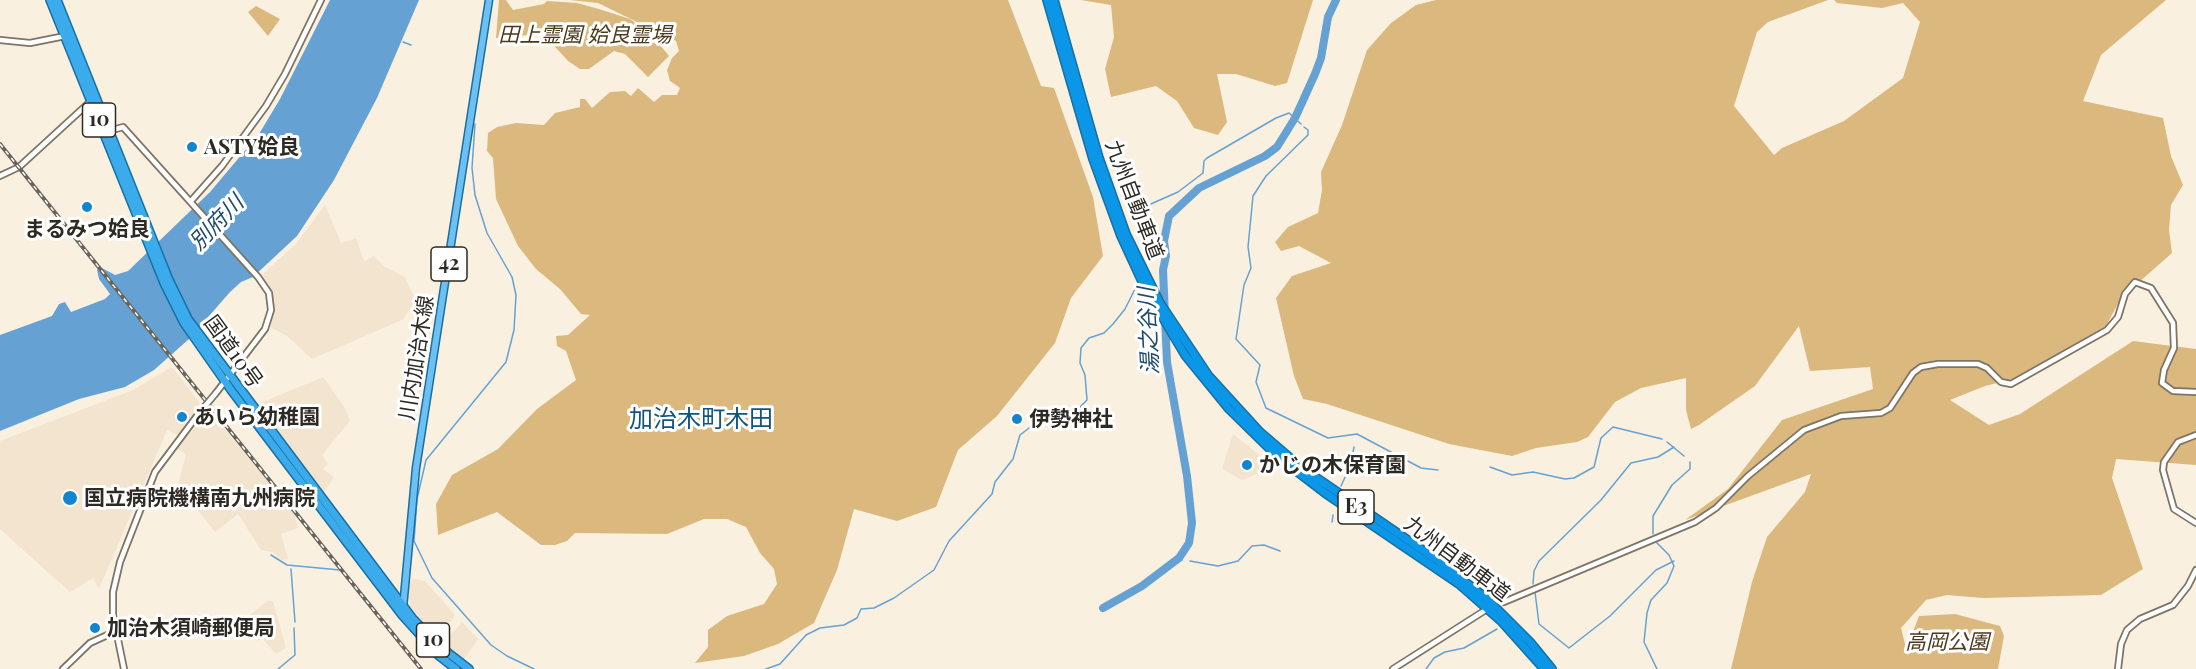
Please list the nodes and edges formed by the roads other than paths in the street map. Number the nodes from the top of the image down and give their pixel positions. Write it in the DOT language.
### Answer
graph roads {
  1 [pos="50,0"];
  2 [pos="57,0"];
  3 [pos="321,0"];
  4 [pos="489,0"];
  5 [pos="1047,0"];
  6 [pos="1054,0"];
  7 [pos="68,35"];
  8 [pos="0,40"];
  9 [pos="94,100"];
  10 [pos="107,132"];
  11 [pos="0,176"];
  12 [pos="192,203"];
  13 [pos="227,379"];
  14 [pos="2196,392"];
  15 [pos="2196,435"];
  16 [pos="2196,522"];
  17 [pos="2196,570"];
  18 [pos="405,580"];
  19 [pos="387,585"];
  20 [pos="1504,602"];
  21 [pos="403,605"];
  22 [pos="1484,611"];
  23 [pos="402,615"];
  24 [pos="114,632"];
  25 [pos="63,669"];
  26 [pos="124,669"];
  27 [pos="456,669"];
  28 [pos="469,669"];
  29 [pos="1393,669"];
  30 [pos="1544,669"];
  31 [pos="1552,669"];
  32 [pos="2118,669"];
  1 -- 7 [label="highway, 国道10号 / 10"];
  2 -- 7 [label="highway, 国道10号 / 10"];
  3 -- 12 [label="street"];
  4 -- 18 [label="main road, 川内加治木線 / 42"];
  5 -- 30 [label="highway, 九州自動車道 / E3"];
  6 -- 31 [label="highway, 九州自動車道 / E3"];
  7 -- 8 [label="street"];
  7 -- 9 [label="highway, 国道10号 / 10"];
  9 -- 10 [label="highway, 国道10号 / 10"];
  9 -- 11 [label="street"];
  10 -- 12 [label="street"];
  10 -- 13 [label="highway, 国道10号 / 10"];
  12 -- 13 [label="street"];
  13 -- 19 [label="highway, 国道10号 / 10"];
  13 -- 23 [label="highway, 国道10号 / 10"];
  13 -- 24 [label="street, bridge"];
  14 -- 20 [label="street"];
  15 -- 16 [label="street"];
  17 -- 32 [label="street"];
  18 -- 19 [label="main road"];
  18 -- 21 [label="main road, 川内加治木線 / 42"];
  19 -- 21 [label="highway, 国道10号 / 10"];
  21 -- 23 [label="main road, 川内加治木線 / 42"];
  21 -- 28 [label="highway, 国道10号 / 10"];
  22 -- 29 [label="street"];
  23 -- 27 [label="highway, 国道10号 / 10"];
  24 -- 25 [label="street"];
  24 -- 26 [label="street"];
}
